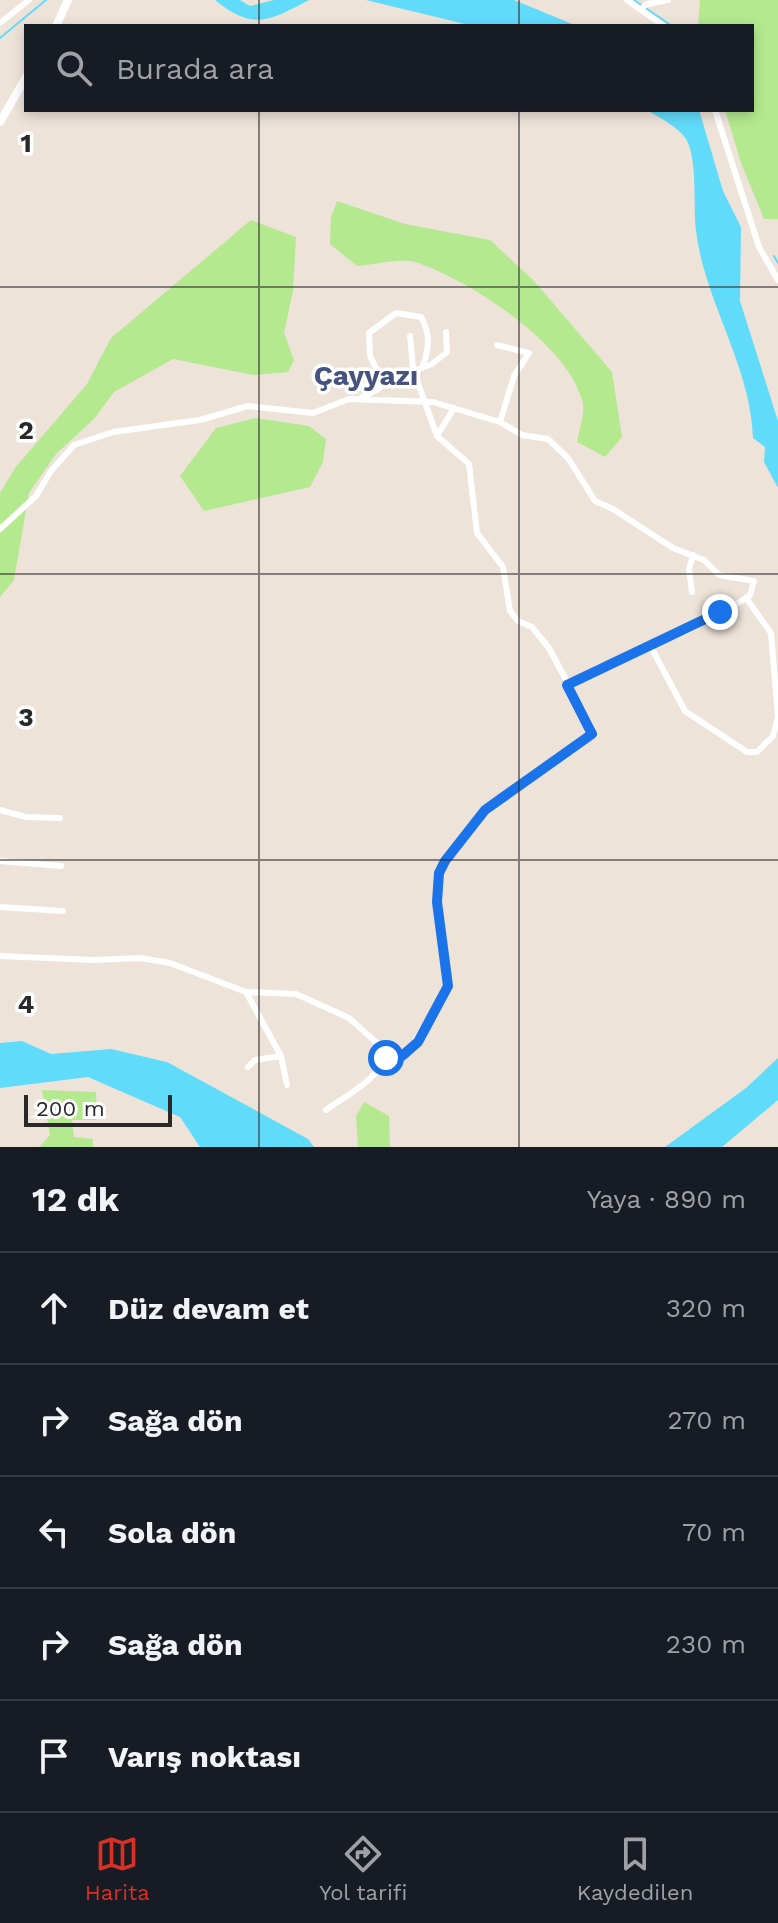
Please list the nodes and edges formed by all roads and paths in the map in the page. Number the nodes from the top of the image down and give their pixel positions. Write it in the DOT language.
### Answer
graph roads {
  1 [pos="29,0"];
  2 [pos="68,0"];
  3 [pos="627,0"];
  4 [pos="668,0"];
  5 [pos="644,7"];
  6 [pos="0,23"];
  7 [pos="57,24"];
  8 [pos="662,24"];
  9 [pos="24,80"];
  10 [pos="716,112"];
  11 [pos="0,122"];
  12 [pos="778,280"];
  13 [pos="446,332"];
  14 [pos="410,336"];
  15 [pos="497,345"];
  16 [pos="423,366"];
  17 [pos="413,369"];
  18 [pos="383,382"];
  19 [pos="359,399"];
  20 [pos="422,402"];
  21 [pos="454,408"];
  22 [pos="500,422"];
  23 [pos="437,436"];
  24 [pos="0,529"];
  25 [pos="693,555"];
  26 [pos="692,592"];
  27 [pos="746,598"];
  28 [pos="651,647"];
  29 [pos="567,685"];
  30 [pos="778,717"];
  31 [pos="0,810"];
  32 [pos="60,818"];
  33 [pos="0,861"];
  34 [pos="61,866"];
  35 [pos="0,907"];
  36 [pos="63,911"];
  37 [pos="0,956"];
  38 [pos="246,992"];
  39 [pos="386,1051"];
  40 [pos="281,1056"];
  41 [pos="248,1067"];
  42 [pos="287,1085"];
  43 [pos="326,1110"];
  1 -- 6 [label="street"];
  2 -- 7 [label="street"];
  3 -- 5 [label="street"];
  4 -- 5 [label="street"];
  5 -- 8 [label="street"];
  9 -- 11 [label="street"];
  10 -- 12 [label="street"];
  13 -- 16 [label="street"];
  14 -- 17 [label="street"];
  15 -- 22 [label="street"];
  16 -- 17 [label="street"];
  16 -- 18 [label="street"];
  17 -- 18 [label="street"];
  17 -- 20 [label="street"];
  18 -- 19 [label="street"];
  19 -- 20 [label="street"];
  19 -- 24 [label="street"];
  20 -- 21 [label="street"];
  20 -- 23 [label="street"];
  21 -- 22 [label="street"];
  21 -- 23 [label="street"];
  22 -- 25 [label="street"];
  23 -- 29 [label="street"];
  25 -- 26 [label="street"];
  25 -- 27 [label="street"];
  27 -- 28 [label="street"];
  27 -- 30 [label="street"];
  28 -- 29 [label="street"];
  28 -- 30 [label="street"];
  29 -- 39 [label="street"];
  31 -- 32 [label="street"];
  33 -- 34 [label="street"];
  35 -- 36 [label="street"];
  37 -- 38 [label="street"];
  38 -- 39 [label="street"];
  38 -- 40 [label="street"];
  39 -- 43 [label="street"];
  40 -- 41 [label="street"];
  40 -- 42 [label="street"];
}
